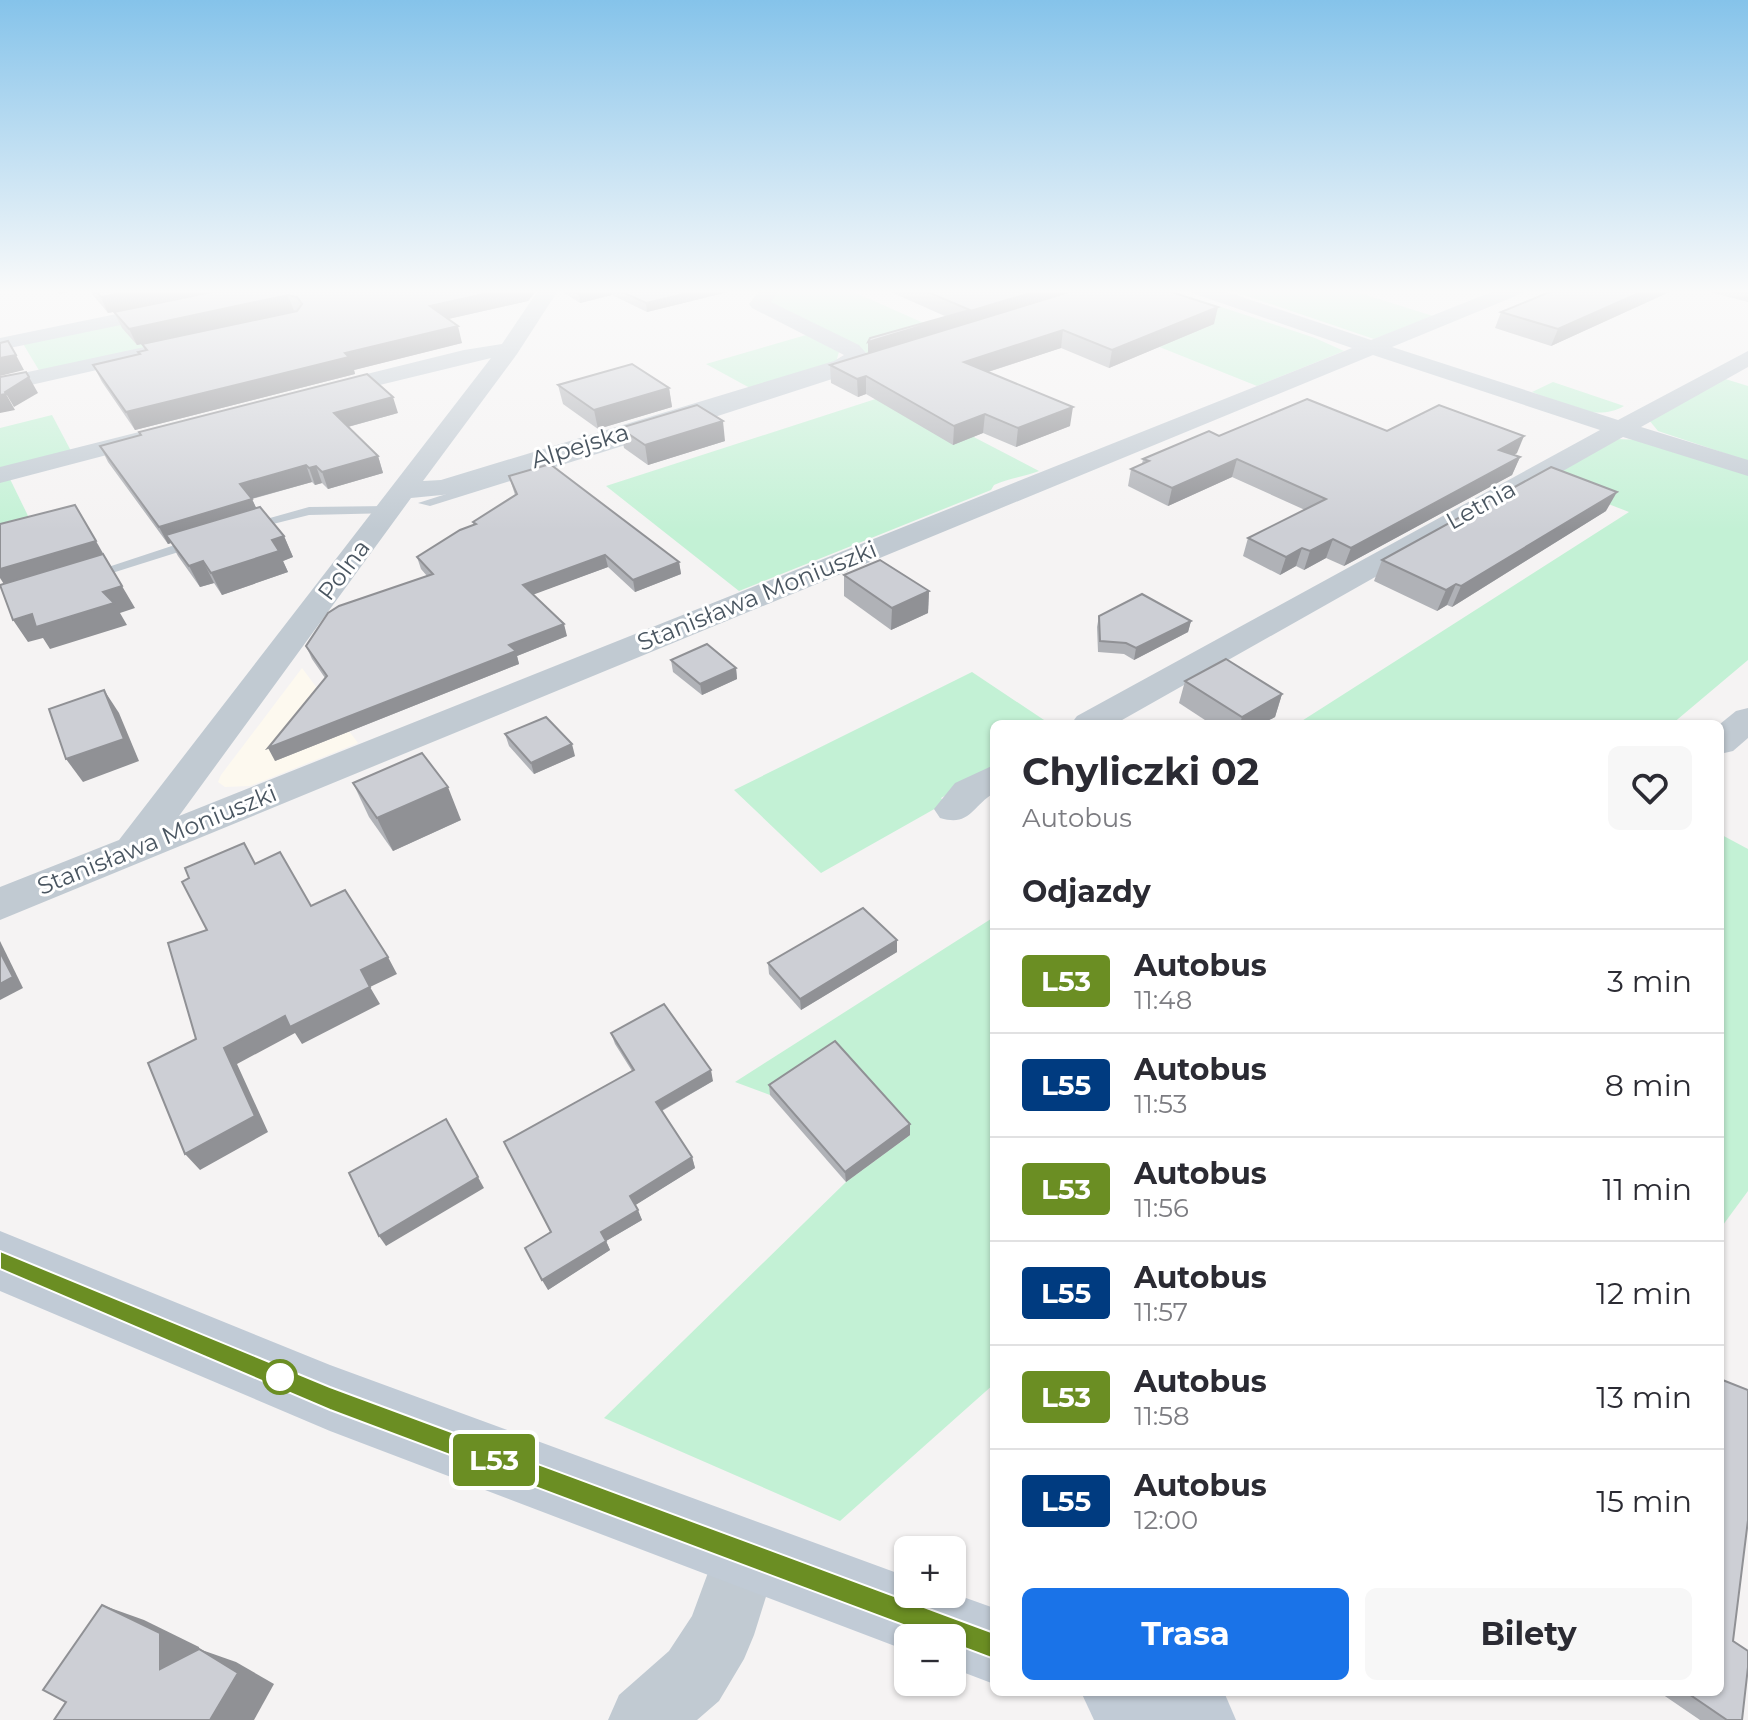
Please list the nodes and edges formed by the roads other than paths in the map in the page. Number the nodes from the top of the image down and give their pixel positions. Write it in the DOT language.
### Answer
graph roads {
  1 [pos="71,369"];
  2 [pos="412,369"];
  3 [pos="495,369"];
  4 [pos="831,369"];
  5 [pos="856,369"];
  6 [pos="1315,369"];
  7 [pos="1438,369"];
  8 [pos="1727,369"];
  9 [pos="0,385"];
  10 [pos="303,397"];
  11 [pos="1621,427"];
  12 [pos="179,429"];
  13 [pos="1748,468"];
  14 [pos="0,475"];
  15 [pos="406,501"];
  16 [pos="75,579"];
  17 [pos="1748,719"];
  18 [pos="1096,720"];
  19 [pos="1724,740"];
  20 [pos="990,779"];
  21 [pos="953,809"];
  22 [pos="134,848"];
  23 [pos="0,904"];
  24 [pos="0,1261"];
  25 [pos="746,1555"];
  26 [pos="990,1645"];
  27 [pos="1131,1696"];
  28 [pos="644,1720"];
  29 [pos="1197,1720"];
  1 -- 9 [label="street"];
  2 -- 10 [label="street"];
  3 -- 15 [label="street, Polna"];
  4 -- 15 [label="street, Alpejska"];
  5 -- 15 [label="lane"];
  6 -- 22 [label="street, Stanisława Moniuszki"];
  7 -- 11 [label="street"];
  8 -- 11 [label="street, Letnia"];
  11 -- 13 [label="street"];
  11 -- 18 [label="street, Letnia"];
  12 -- 14 [label="street"];
  15 -- 16 [label="lane"];
  15 -- 22 [label="street, Polna"];
  17 -- 19 [label="street"];
  20 -- 21 [label="street"];
  22 -- 23 [label="street, Stanisława Moniuszki"];
  24 -- 25 [label="main road"];
  25 -- 26 [label="main road"];
  25 -- 28 [label="street"];
  27 -- 29 [label="main road"];
}
